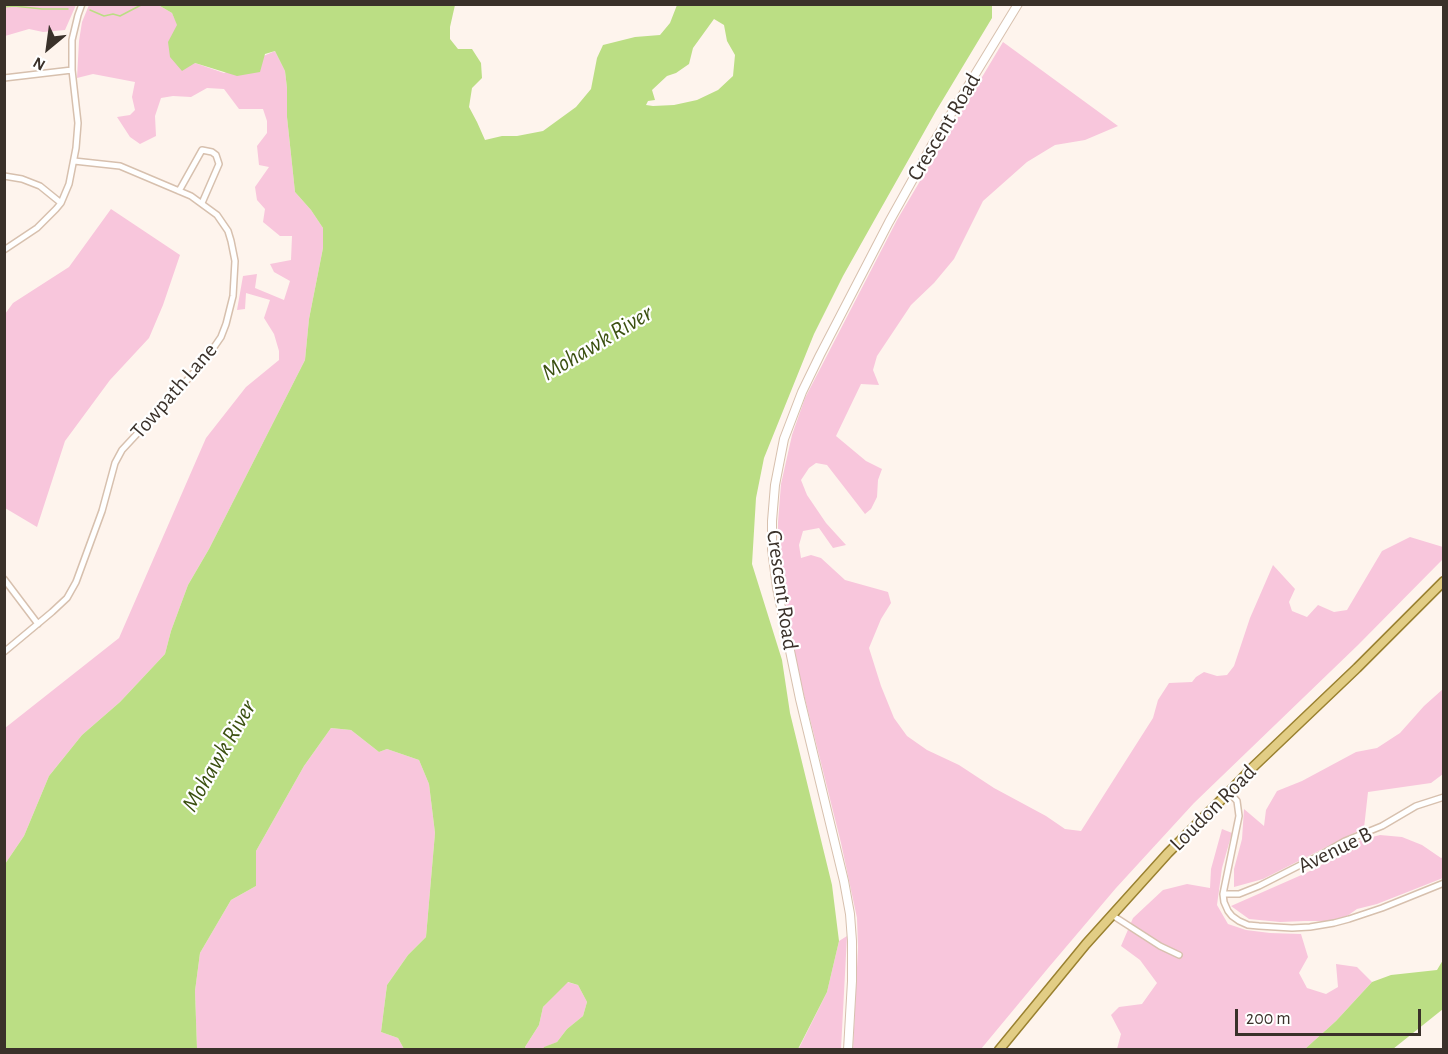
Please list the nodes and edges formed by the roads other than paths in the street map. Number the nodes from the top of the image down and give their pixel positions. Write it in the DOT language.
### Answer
graph roads {
  1 [pos="82,4"];
  2 [pos="1018,4"];
  3 [pos="72,70"];
  4 [pos="4,78"];
  5 [pos="74,160"];
  6 [pos="4,176"];
  7 [pos="179,191"];
  8 [pos="62,202"];
  9 [pos="202,204"];
  10 [pos="4,250"];
  11 [pos="4,579"];
  12 [pos="1443,581"];
  13 [pos="38,624"];
  14 [pos="4,652"];
  15 [pos="1229,792"];
  16 [pos="1443,797"];
  17 [pos="1443,883"];
  18 [pos="1223,894"];
  19 [pos="1112,915"];
  20 [pos="1179,955"];
  21 [pos="848,1050"];
  22 [pos="999,1050"];
  1 -- 3 [label="street"];
  2 -- 21 [label="street, Crescent Road"];
  3 -- 4 [label="street"];
  3 -- 5 [label="street"];
  5 -- 7 [label="street, Towpath Lane"];
  5 -- 8 [label="street"];
  6 -- 8 [label="street"];
  7 -- 9 [label="street, Towpath Lane"];
  7 -- 9 [label="street"];
  8 -- 10 [label="street"];
  9 -- 13 [label="street, Towpath Lane"];
  11 -- 13 [label="street"];
  12 -- 15 [label="main road, Loudon Road"];
  13 -- 14 [label="street, Towpath Lane"];
  15 -- 18 [label="street"];
  15 -- 19 [label="main road, Loudon Road"];
  16 -- 18 [label="street, Avenue B"];
  17 -- 18 [label="street"];
  19 -- 20 [label="street"];
  19 -- 22 [label="main road, Loudon Road"];
}
